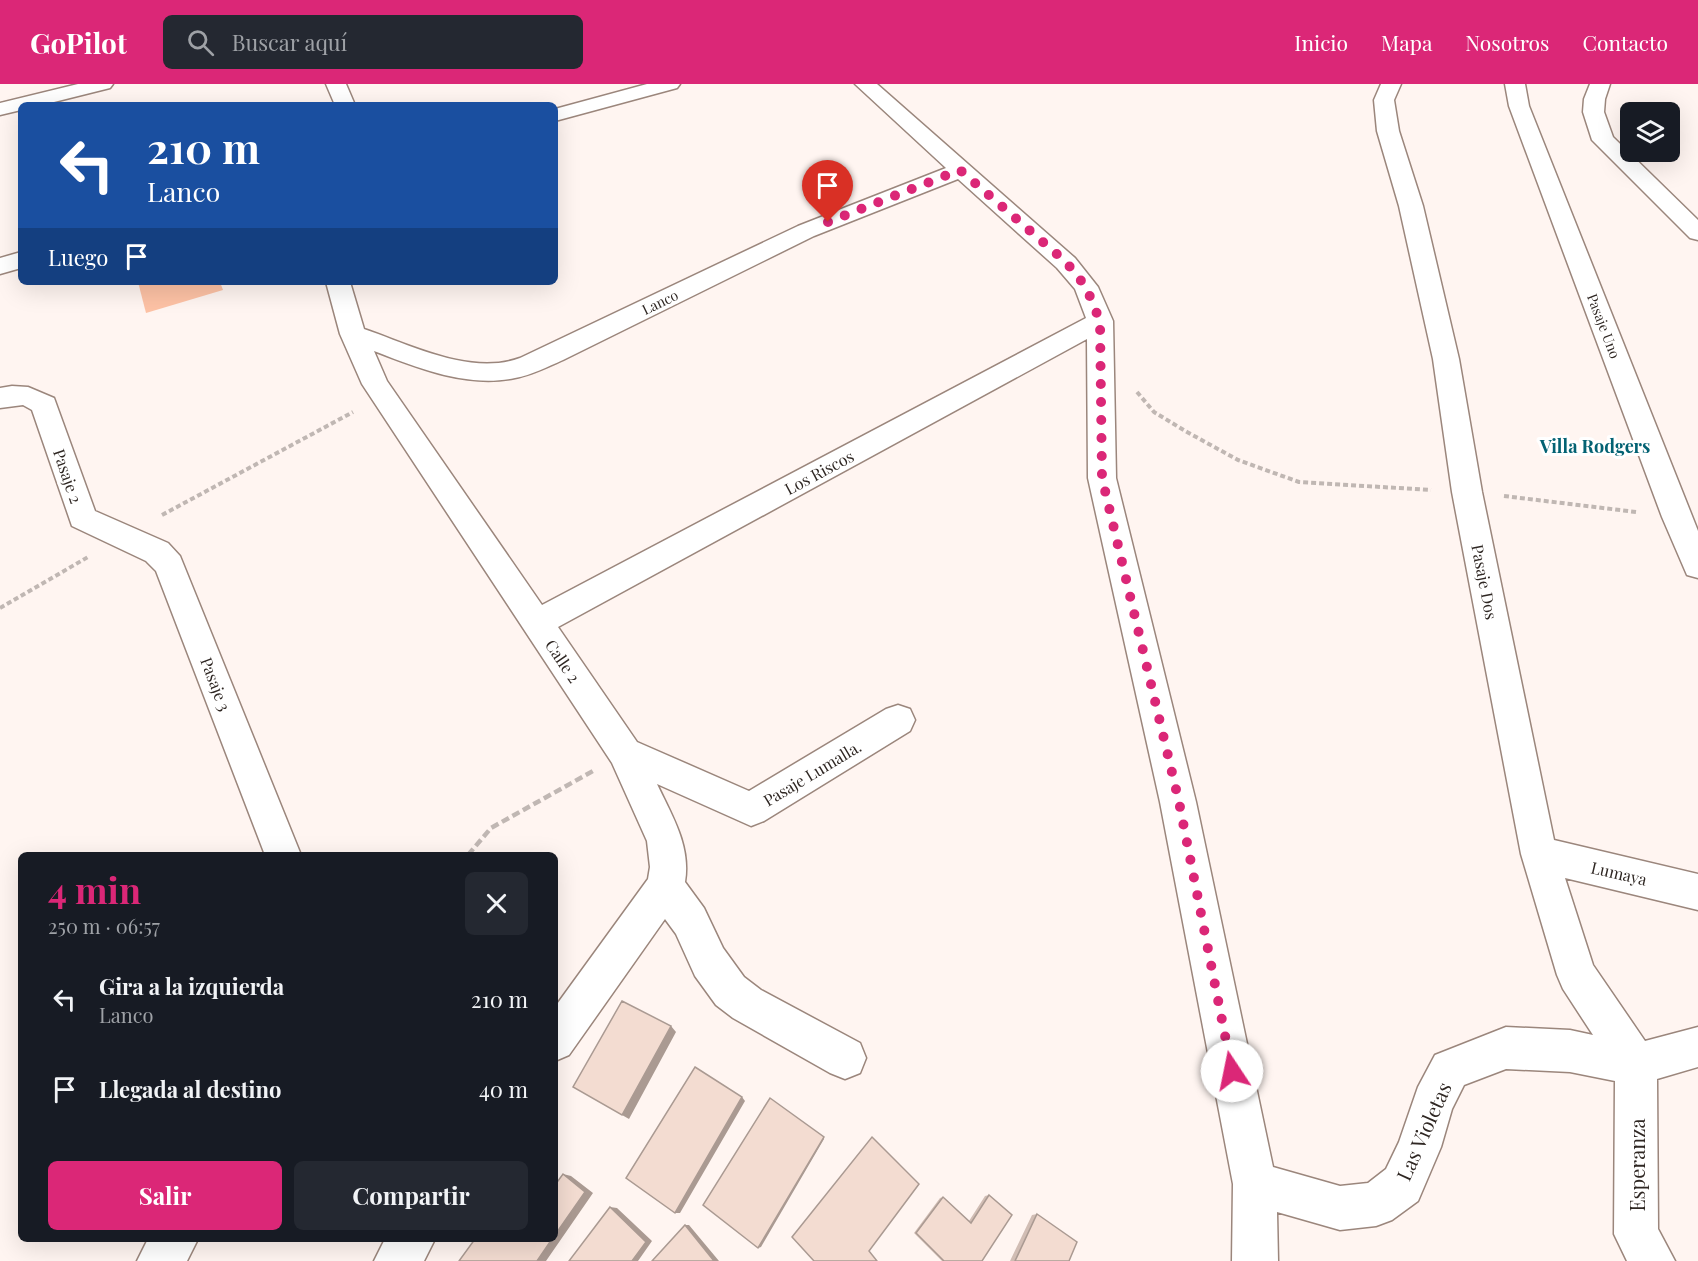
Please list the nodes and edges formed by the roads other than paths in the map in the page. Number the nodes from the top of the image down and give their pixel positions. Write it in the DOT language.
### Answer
graph roads {
  1 [pos="104,84"];
  2 [pos="336,84"];
  3 [pos="670,84"];
  4 [pos="866,84"];
  5 [pos="1391,84"];
  6 [pos="1515,84"];
  7 [pos="1600,84"];
  8 [pos="29,102"];
  9 [pos="344,102"];
  10 [pos="18,105"];
  11 [pos="0,109"];
  12 [pos="558,114"];
  13 [pos="960,170"];
  14 [pos="1698,233"];
  15 [pos="18,261"];
  16 [pos="0,266"];
  17 [pos="339,285"];
  18 [pos="1100,321"];
  19 [pos="353,334"];
  20 [pos="0,398"];
  21 [pos="123,537"];
  22 [pos="1698,566"];
  23 [pos="537,623"];
  24 [pos="898,720"];
  25 [pos="625,753"];
  26 [pos="282,852"];
  27 [pos="1539,854"];
  28 [pos="665,887"];
  29 [pos="1698,892"];
  30 [pos="558,1037"];
  31 [pos="1698,1047"];
  32 [pos="845,1058"];
  33 [pos="1636,1064"];
  34 [pos="1255,1184"];
  35 [pos="173,1242"];
  36 [pos="410,1242"];
  37 [pos="160,1261"];
  38 [pos="397,1261"];
  39 [pos="1255,1261"];
  40 [pos="1652,1261"];
  1 -- 8 [label="street"];
  2 -- 9 [label="street"];
  3 -- 12 [label="street"];
  4 -- 13 [label="street"];
  5 -- 27 [label="street, Pasaje Dos"];
  6 -- 22 [label="street, Pasaje Uno"];
  7 -- 14 [label="street"];
  10 -- 11 [label="street"];
  13 -- 18 [label="street"];
  13 -- 19 [label="street, Lanco"];
  15 -- 16 [label="street"];
  17 -- 19 [label="street, Calle 2"];
  18 -- 23 [label="street, Los Riscos"];
  18 -- 34 [label="street"];
  19 -- 23 [label="street, Calle 2"];
  20 -- 21 [label="street, Pasaje 2"];
  21 -- 26 [label="street, Pasaje 3"];
  23 -- 25 [label="street, Calle 2"];
  24 -- 25 [label="street, Pasaje Lumalla."];
  25 -- 28 [label="street, Calle 2"];
  27 -- 29 [label="street, Lumaya"];
  27 -- 33 [label="street, Pasaje Dos"];
  28 -- 30 [label="street"];
  28 -- 32 [label="street"];
  31 -- 33 [label="street, Las Violetas"];
  33 -- 34 [label="street, Las Violetas"];
  33 -- 40 [label="street, Esperanza"];
  34 -- 39 [label="street"];
  35 -- 37 [label="street"];
  36 -- 38 [label="street"];
}
